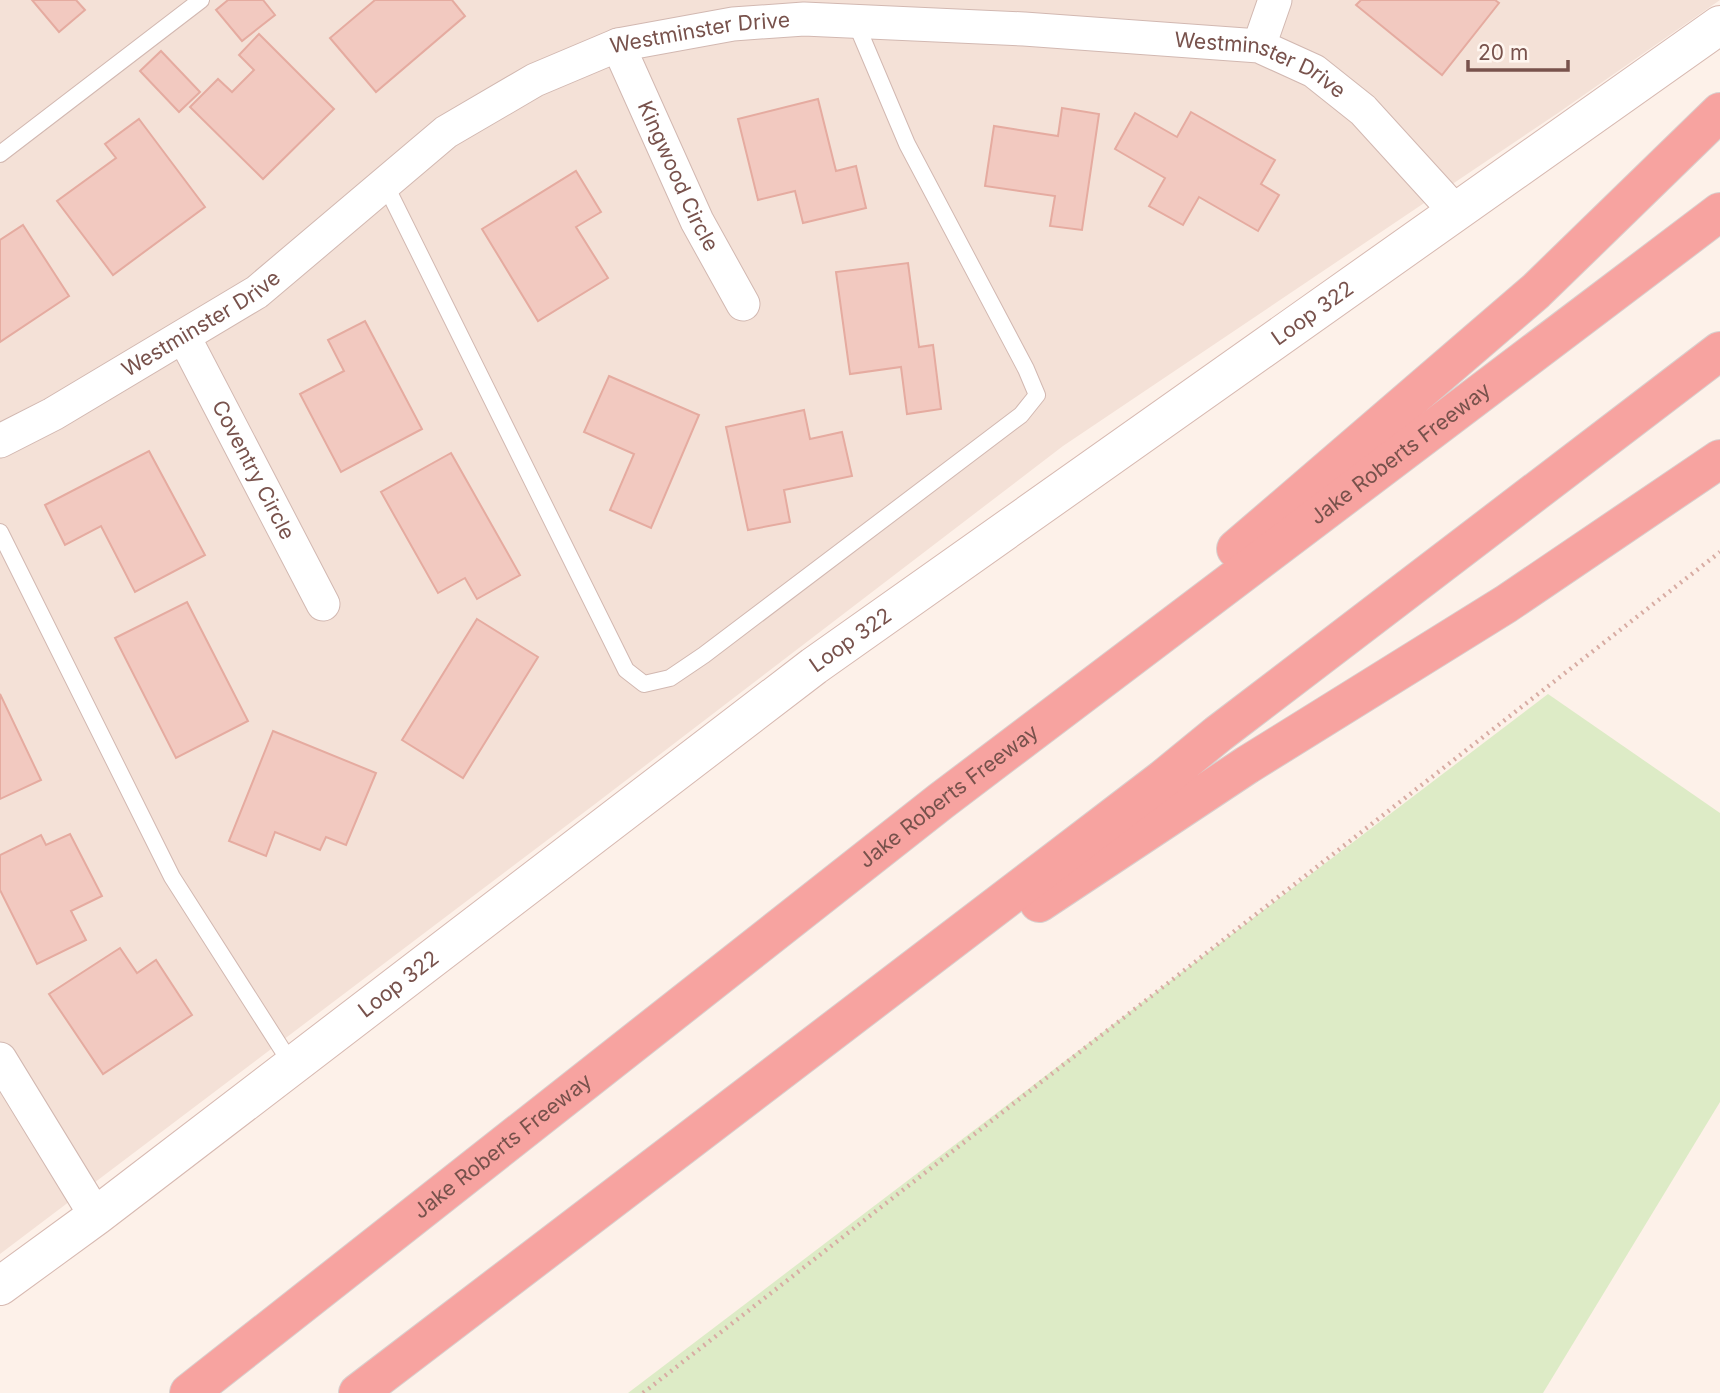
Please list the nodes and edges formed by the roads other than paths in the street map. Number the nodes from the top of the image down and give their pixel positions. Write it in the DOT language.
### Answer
graph roads {
  1 [pos="201,0"];
  2 [pos="1275,0"];
  3 [pos="855,21"];
  4 [pos="1720,25"];
  5 [pos="618,45"];
  6 [pos="1259,46"];
  7 [pos="1720,112"];
  8 [pos="0,154"];
  9 [pos="385,184"];
  10 [pos="1455,211"];
  11 [pos="1720,212"];
  12 [pos="743,304"];
  13 [pos="184,337"];
  14 [pos="1720,351"];
  15 [pos="0,441"];
  16 [pos="1720,459"];
  17 [pos="0,532"];
  18 [pos="323,604"];
  19 [pos="941,802"];
  20 [pos="0,1059"];
  21 [pos="292,1065"];
  22 [pos="743,1100"];
  23 [pos="96,1216"];
  24 [pos="0,1286"];
  25 [pos="189,1393"];
  26 [pos="358,1393"];
  1 -- 8 [label="lane"];
  2 -- 6 [label="street"];
  3 -- 5 [label="street, Westminster Drive"];
  3 -- 6 [label="street, Westminster Drive"];
  3 -- 9 [label="lane"];
  4 -- 10 [label="main road, Loop 322"];
  5 -- 9 [label="street, Westminster Drive"];
  5 -- 12 [label="street, Kingwood Circle"];
  6 -- 10 [label="street, Westminster Drive"];
  7 -- 19 [label="highway"];
  9 -- 13 [label="street, Westminster Drive"];
  10 -- 21 [label="main road, Loop 322"];
  11 -- 19 [label="highway, Jake Roberts Freeway"];
  13 -- 15 [label="street, Westminster Drive"];
  13 -- 18 [label="street, Coventry Circle"];
  14 -- 22 [label="highway"];
  16 -- 22 [label="highway"];
  17 -- 21 [label="lane"];
  19 -- 25 [label="highway, Jake Roberts Freeway"];
  20 -- 23 [label="street"];
  21 -- 23 [label="main road, Loop 322"];
  22 -- 26 [label="highway"];
  23 -- 24 [label="main road, Loop 322"];
}
